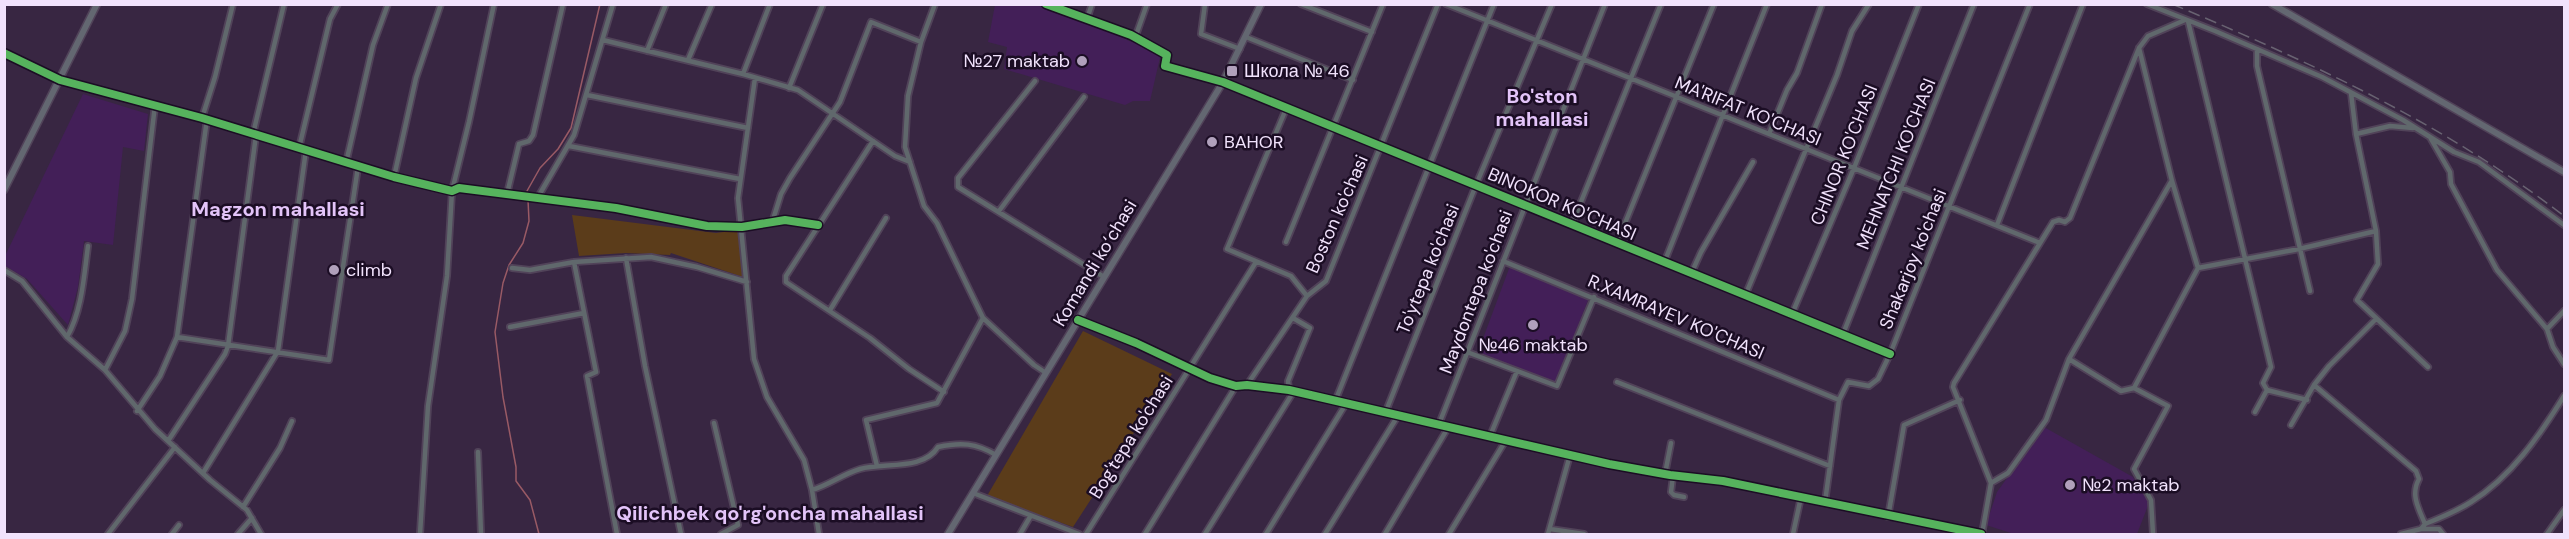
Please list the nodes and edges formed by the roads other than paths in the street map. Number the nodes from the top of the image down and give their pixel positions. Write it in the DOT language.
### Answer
graph roads {
  1 [pos="98,4"];
  2 [pos="233,4"];
  3 [pos="284,4"];
  4 [pos="338,4"];
  5 [pos="388,4"];
  6 [pos="441,4"];
  7 [pos="494,4"];
  8 [pos="563,4"];
  9 [pos="613,4"];
  10 [pos="666,4"];
  11 [pos="712,4"];
  12 [pos="770,4"];
  13 [pos="823,4"];
  14 [pos="935,4"];
  15 [pos="1046,4"];
  16 [pos="1092,4"];
  17 [pos="1147,4"];
  18 [pos="1204,4"];
  19 [pos="1261,4"];
  20 [pos="1301,4"];
  21 [pos="1383,4"];
  22 [pos="1438,4"];
  23 [pos="1446,4"];
  24 [pos="1494,4"];
  25 [pos="1552,4"];
  26 [pos="1605,4"];
  27 [pos="1661,4"];
  28 [pos="1714,4"];
  29 [pos="1767,4"];
  30 [pos="1822,4"];
  31 [pos="1869,4"];
  32 [pos="1919,4"];
  33 [pos="1974,4"];
  34 [pos="2030,4"];
  35 [pos="2083,4"];
  36 [pos="2147,4"];
  37 [pos="2272,4"];
  38 [pos="1087,19"];
  39 [pos="1488,21"];
  40 [pos="2186,21"];
  41 [pos="1372,32"];
  42 [pos="1246,37"];
  43 [pos="1135,38"];
  44 [pos="603,40"];
  45 [pos="1537,41"];
  46 [pos="921,42"];
  47 [pos="2139,48"];
  48 [pos="1240,49"];
  49 [pos="2257,49"];
  50 [pos="647,51"];
  51 [pos="4,53"];
  52 [pos="688,60"];
  53 [pos="1583,61"];
  54 [pos="743,74"];
  55 [pos="755,78"];
  56 [pos="1631,79"];
  57 [pos="60,80"];
  58 [pos="1353,80"];
  59 [pos="1035,81"];
  60 [pos="1223,82"];
  61 [pos="789,88"];
  62 [pos="2351,93"];
  63 [pos="587,95"];
  64 [pos="1084,97"];
  65 [pos="1676,97"];
  66 [pos="155,105"];
  67 [pos="1286,109"];
  68 [pos="833,114"];
  69 [pos="1723,115"];
  70 [pos="204,118"];
  71 [pos="1334,127"];
  72 [pos="748,128"];
  73 [pos="2413,128"];
  74 [pos="254,134"];
  75 [pos="1769,134"];
  76 [pos="2356,134"];
  77 [pos="2430,137"];
  78 [pos="873,141"];
  79 [pos="569,146"];
  80 [pos="1382,147"];
  81 [pos="299,148"];
  82 [pos="1806,148"];
  83 [pos="306,150"];
  84 [pos="910,162"];
  85 [pos="1753,162"];
  86 [pos="346,163"];
  87 [pos="1429,166"];
  88 [pos="358,167"];
  89 [pos="1854,168"];
  90 [pos="2565,172"];
  91 [pos="394,177"];
  92 [pos="740,179"];
  93 [pos="2172,182"];
  94 [pos="1476,185"];
  95 [pos="1902,186"];
  96 [pos="4,190"];
  97 [pos="452,191"];
  98 [pos="507,194"];
  99 [pos="538,197"];
  100 [pos="1525,204"];
  101 [pos="1949,206"];
  102 [pos="999,211"];
  103 [pos="886,218"];
  104 [pos="772,224"];
  105 [pos="1572,224"];
  106 [pos="818,225"];
  107 [pos="1997,225"];
  108 [pos="2565,225"];
  109 [pos="742,227"];
  110 [pos="2376,231"];
  111 [pos="1286,242"];
  112 [pos="1617,243"];
  113 [pos="2040,243"];
  114 [pos="88,246"];
  115 [pos="2299,249"];
  116 [pos="626,258"];
  117 [pos="2246,258"];
  118 [pos="1503,261"];
  119 [pos="574,262"];
  120 [pos="1256,262"];
  121 [pos="1664,264"];
  122 [pos="512,268"];
  123 [pos="2198,268"];
  124 [pos="4,270"];
  125 [pos="1691,274"];
  126 [pos="1104,277"];
  127 [pos="747,282"];
  128 [pos="2310,291"];
  129 [pos="1307,296"];
  130 [pos="1745,296"];
  131 [pos="1594,297"];
  132 [pos="830,310"];
  133 [pos="2565,311"];
  134 [pos="584,313"];
  135 [pos="1792,314"];
  136 [pos="983,318"];
  137 [pos="1293,318"];
  138 [pos="1078,320"];
  139 [pos="2376,320"];
  140 [pos="510,327"];
  141 [pos="2547,329"];
  142 [pos="1843,334"];
  143 [pos="67,337"];
  144 [pos="177,337"];
  145 [pos="228,346"];
  146 [pos="278,351"];
  147 [pos="1467,352"];
  148 [pos="1890,354"];
  149 [pos="2069,359"];
  150 [pos="2565,364"];
  151 [pos="2428,367"];
  152 [pos="1191,369"];
  153 [pos="105,370"];
  154 [pos="1517,371"];
  155 [pos="1046,373"];
  156 [pos="1617,382"];
  157 [pos="1247,385"];
  158 [pos="2314,385"];
  159 [pos="1236,386"];
  160 [pos="2134,388"];
  161 [pos="1292,390"];
  162 [pos="2267,390"];
  163 [pos="944,393"];
  164 [pos="2565,396"];
  165 [pos="1336,399"];
  166 [pos="1839,400"];
  167 [pos="1960,400"];
  168 [pos="2307,400"];
  169 [pos="1347,402"];
  170 [pos="137,411"];
  171 [pos="1386,411"];
  172 [pos="2255,412"];
  173 [pos="1399,414"];
  174 [pos="292,421"];
  175 [pos="714,423"];
  176 [pos="1439,424"];
  177 [pos="2291,425"];
  178 [pos="1449,426"];
  179 [pos="1490,436"];
  180 [pos="1506,440"];
  181 [pos="168,441"];
  182 [pos="1671,443"];
  183 [pos="175,447"];
  184 [pos="478,452"];
  185 [pos="1570,455"];
  186 [pos="996,456"];
  187 [pos="877,466"];
  188 [pos="1830,466"];
  189 [pos="203,473"];
  190 [pos="1665,474"];
  191 [pos="1673,476"];
  192 [pos="1991,483"];
  193 [pos="812,490"];
  194 [pos="973,493"];
  195 [pos="1684,497"];
  196 [pos="1801,497"];
  197 [pos="1825,502"];
  198 [pos="243,507"];
  199 [pos="2565,510"];
  200 [pos="1030,517"];
  201 [pos="1888,517"];
  202 [pos="252,518"];
  203 [pos="2425,524"];
  204 [pos="179,525"];
  205 [pos="2421,529"];
  206 [pos="1549,532"];
  207 [pos="818,533"];
  208 [pos="108,534"];
  209 [pos="172,534"];
  210 [pos="238,534"];
  211 [pos="261,534"];
  212 [pos="420,534"];
  213 [pos="481,534"];
  214 [pos="617,534"];
  215 [pos="681,534"];
  216 [pos="721,534"];
  217 [pos="810,534"];
  218 [pos="948,534"];
  219 [pos="1020,534"];
  220 [pos="1079,534"];
  221 [pos="1086,534"];
  222 [pos="1145,534"];
  223 [pos="1205,534"];
  224 [pos="1266,534"];
  225 [pos="1325,534"];
  226 [pos="1385,534"];
  227 [pos="1449,534"];
  228 [pos="1584,534"];
  229 [pos="1792,534"];
  230 [pos="1971,534"];
  231 [pos="1982,534"];
  232 [pos="2153,534"];
  233 [pos="2401,534"];
  234 [pos="2443,534"];
  235 [pos="2547,534"];
  1 -- 57 [label="main road"];
  2 -- 70 [label="street"];
  3 -- 74 [label="street"];
  4 -- 81 [label="street"];
  5 -- 86 [label="street"];
  6 -- 91 [label="street"];
  7 -- 97 [label="street"];
  8 -- 98 [label="street"];
  9 -- 44 [label="street"];
  10 -- 50 [label="street"];
  11 -- 52 [label="street"];
  12 -- 54 [label="street"];
  13 -- 61 [label="street"];
  14 -- 46 [label="street"];
  15 -- 38 [label="street"];
  16 -- 38 [label="street"];
  17 -- 43 [label="street"];
  18 -- 48 [label="street"];
  19 -- 42 [label="main road, Komandi ko‘chasi"];
  20 -- 41 [label="street"];
  21 -- 41 [label="street"];
  22 -- 80 [label="street, Boston ko'chasi"];
  23 -- 39 [label="street, MA'RIFAT KO'CHASI"];
  24 -- 39 [label="street"];
  25 -- 45 [label="street, To'ytepa ko'chasi"];
  26 -- 53 [label="street, Maydontepa ko'chasi"];
  27 -- 56 [label="street"];
  28 -- 65 [label="street"];
  29 -- 69 [label="street"];
  30 -- 75 [label="street"];
  31 -- 82 [label="street"];
  32 -- 89 [label="street, CHINOR KO'CHASI"];
  33 -- 95 [label="street, MEHNATCHI KO'CHASI"];
  34 -- 101 [label="street, Shakarjoy ko'chasi"];
  35 -- 107 [label="street"];
  36 -- 40 [label="street"];
  37 -- 90 [label="main road"];
  38 -- 43 [label="street"];
  39 -- 45 [label="street, MA'RIFAT KO'CHASI"];
  39 -- 87 [label="street"];
  40 -- 47 [label="street"];
  40 -- 49 [label="street"];
  40 -- 117 [label="street"];
  41 -- 58 [label="street"];
  42 -- 48 [label="main road, Komandi ko‘chasi"];
  42 -- 58 [label="street"];
  43 -- 60 [label="street, BINOKOR KO'CHASI"];
  44 -- 50 [label="street"];
  44 -- 63 [label="street"];
  45 -- 53 [label="street, MA'RIFAT KO'CHASI"];
  45 -- 94 [label="street, To'ytepa ko'chasi"];
  46 -- 68 [label="street"];
  46 -- 84 [label="street"];
  47 -- 93 [label="street"];
  47 -- 113 [label="street"];
  48 -- 60 [label="main road, Komandi ko‘chasi"];
  49 -- 62 [label="street"];
  49 -- 115 [label="street"];
  50 -- 52 [label="street"];
  51 -- 57 [label="street"];
  52 -- 54 [label="street"];
  53 -- 56 [label="street, MA'RIFAT KO'CHASI"];
  53 -- 100 [label="street, Maydontepa ko'chasi"];
  54 -- 55 [label="street"];
  55 -- 61 [label="street"];
  55 -- 72 [label="street"];
  56 -- 65 [label="street, MA'RIFAT KO'CHASI"];
  56 -- 105 [label="street"];
  57 -- 66 [label="street"];
  57 -- 96 [label="main road"];
  58 -- 71 [label="street"];
  59 -- 102 [label="street"];
  60 -- 67 [label="street, BINOKOR KO'CHASI"];
  60 -- 126 [label="main road, Komandi ko‘chasi"];
  61 -- 68 [label="street"];
  62 -- 73 [label="street"];
  62 -- 76 [label="street"];
  63 -- 72 [label="street"];
  63 -- 79 [label="street"];
  64 -- 102 [label="street"];
  65 -- 69 [label="street, MA'RIFAT KO'CHASI"];
  65 -- 112 [label="street"];
  66 -- 70 [label="street"];
  66 -- 153 [label="street"];
  67 -- 71 [label="street, BINOKOR KO'CHASI"];
  67 -- 120 [label="street"];
  68 -- 78 [label="street"];
  68 -- 104 [label="street"];
  69 -- 75 [label="street, MA'RIFAT KO'CHASI"];
  69 -- 121 [label="street"];
  70 -- 74 [label="street"];
  70 -- 144 [label="street"];
  71 -- 80 [label="street, BINOKOR KO'CHASI"];
  71 -- 111 [label="street"];
  72 -- 92 [label="street"];
  73 -- 76 [label="street"];
  73 -- 77 [label="street"];
  74 -- 81 [label="street"];
  74 -- 145 [label="street"];
  75 -- 82 [label="street, MA'RIFAT KO'CHASI"];
  76 -- 110 [label="street"];
  77 -- 108 [label="street"];
  77 -- 141 [label="street"];
  78 -- 84 [label="street"];
  78 -- 106 [label="street"];
  79 -- 92 [label="street"];
  79 -- 99 [label="street"];
  80 -- 87 [label="street, BINOKOR KO'CHASI"];
  80 -- 129 [label="street, Boston ko'chasi"];
  81 -- 83 [label="street"];
  82 -- 89 [label="street, MA'RIFAT KO'CHASI"];
  82 -- 130 [label="street"];
  83 -- 86 [label="street"];
  83 -- 146 [label="street"];
  84 -- 136 [label="street"];
  85 -- 125 [label="street"];
  86 -- 88 [label="street"];
  87 -- 94 [label="street, BINOKOR KO'CHASI"];
  87 -- 165 [label="street"];
  88 -- 91 [label="street"];
  88 -- 146 [label="street"];
  89 -- 95 [label="street, MA'RIFAT KO'CHASI"];
  89 -- 135 [label="street, CHINOR KO'CHASI"];
  91 -- 97 [label="street"];
  92 -- 109 [label="street"];
  93 -- 123 [label="street"];
  93 -- 149 [label="street"];
  94 -- 100 [label="street, BINOKOR KO'CHASI"];
  94 -- 171 [label="street, To'ytepa ko'chasi"];
  95 -- 101 [label="street, MA'RIFAT KO'CHASI"];
  95 -- 142 [label="street, MEHNATCHI KO'CHASI"];
  97 -- 98 [label="street"];
  97 -- 212 [label="street"];
  98 -- 99 [label="street"];
  99 -- 109 [label="street"];
  100 -- 105 [label="street, BINOKOR KO'CHASI"];
  100 -- 118 [label="street, Maydontepa ko'chasi"];
  101 -- 107 [label="street, MA'RIFAT KO'CHASI"];
  101 -- 148 [label="street, Shakarjoy ko'chasi"];
  102 -- 126 [label="street"];
  103 -- 132 [label="street"];
  104 -- 106 [label="street"];
  104 -- 109 [label="street"];
  105 -- 112 [label="street, BINOKOR KO'CHASI"];
  106 -- 132 [label="street"];
  107 -- 113 [label="street, MA'RIFAT KO'CHASI"];
  109 -- 127 [label="street"];
  110 -- 115 [label="street"];
  110 -- 139 [label="street"];
  112 -- 121 [label="street, BINOKOR KO'CHASI"];
  113 -- 167 [label="street"];
  114 -- 143 [label="street"];
  115 -- 117 [label="street"];
  115 -- 128 [label="street"];
  116 -- 119 [label="street"];
  116 -- 127 [label="street"];
  116 -- 215 [label="street"];
  117 -- 123 [label="street"];
  117 -- 162 [label="street"];
  118 -- 131 [label="street, R.XAMRAYEV KO'CHASI"];
  118 -- 147 [label="street, Maydontepa ko'chasi"];
  119 -- 122 [label="street"];
  119 -- 134 [label="street"];
  120 -- 129 [label="street"];
  120 -- 152 [label="street, Bog'tepa ko'chasi"];
  121 -- 125 [label="street, BINOKOR KO'CHASI"];
  123 -- 160 [label="street"];
  124 -- 143 [label="street"];
  125 -- 130 [label="street, BINOKOR KO'CHASI"];
  126 -- 138 [label="main road, Komandi ko‘chasi"];
  127 -- 193 [label="street"];
  129 -- 137 [label="street, Boston ko'chasi"];
  130 -- 135 [label="street, BINOKOR KO'CHASI"];
  131 -- 154 [label="street"];
  131 -- 166 [label="street, R.XAMRAYEV KO'CHASI"];
  132 -- 163 [label="street"];
  133 -- 141 [label="street"];
  134 -- 140 [label="street"];
  134 -- 214 [label="street"];
  135 -- 142 [label="street, BINOKOR KO'CHASI"];
  136 -- 155 [label="street"];
  136 -- 163 [label="street"];
  137 -- 157 [label="street, Boston ko'chasi"];
  137 -- 161 [label="street"];
  138 -- 152 [label="street"];
  138 -- 155 [label="main road, Komandi ko‘chasi"];
  139 -- 151 [label="street"];
  139 -- 158 [label="street"];
  141 -- 150 [label="street"];
  142 -- 148 [label="street, BINOKOR KO'CHASI"];
  143 -- 153 [label="street"];
  144 -- 145 [label="street"];
  144 -- 170 [label="street"];
  145 -- 146 [label="street"];
  145 -- 181 [label="street"];
  146 -- 189 [label="street"];
  147 -- 154 [label="street"];
  147 -- 176 [label="street, Maydontepa ko'chasi"];
  148 -- 166 [label="street, Shakarjoy ko'chasi"];
  149 -- 160 [label="street"];
  149 -- 192 [label="street"];
  152 -- 159 [label="street"];
  152 -- 221 [label="street, Bog'tepa ko'chasi"];
  153 -- 170 [label="street"];
  154 -- 179 [label="street"];
  155 -- 186 [label="main road, Komandi ko‘chasi"];
  156 -- 188 [label="street"];
  157 -- 159 [label="street"];
  157 -- 161 [label="street"];
  158 -- 168 [label="street"];
  158 -- 203 [label="street"];
  159 -- 222 [label="street"];
  160 -- 232 [label="street"];
  161 -- 165 [label="street"];
  161 -- 223 [label="street"];
  162 -- 168 [label="street"];
  162 -- 172 [label="street"];
  163 -- 187 [label="street"];
  164 -- 203 [label="street"];
  165 -- 169 [label="street"];
  166 -- 188 [label="street"];
  167 -- 192 [label="street"];
  167 -- 201 [label="street"];
  168 -- 177 [label="street"];
  169 -- 171 [label="street"];
  169 -- 224 [label="street"];
  170 -- 181 [label="street"];
  171 -- 173 [label="street"];
  173 -- 176 [label="street"];
  173 -- 225 [label="street"];
  174 -- 198 [label="street"];
  175 -- 216 [label="street"];
  176 -- 178 [label="street"];
  178 -- 179 [label="street"];
  178 -- 226 [label="street"];
  179 -- 180 [label="street"];
  180 -- 185 [label="street"];
  180 -- 227 [label="street"];
  181 -- 183 [label="street"];
  182 -- 190 [label="street"];
  183 -- 189 [label="street"];
  183 -- 208 [label="street"];
  184 -- 213 [label="street"];
  185 -- 190 [label="street"];
  185 -- 206 [label="street"];
  186 -- 187 [label="street"];
  186 -- 194 [label="main road, Komandi ko‘chasi"];
  187 -- 193 [label="street"];
  188 -- 197 [label="street"];
  189 -- 198 [label="street"];
  190 -- 191 [label="street"];
  191 -- 195 [label="street"];
  191 -- 196 [label="street"];
  192 -- 231 [label="street"];
  193 -- 207 [label="street"];
  194 -- 200 [label="street"];
  194 -- 218 [label="main road, Komandi ko‘chasi"];
  196 -- 197 [label="street"];
  196 -- 229 [label="street"];
  197 -- 201 [label="street"];
  198 -- 202 [label="street"];
  199 -- 235 [label="street"];
  200 -- 219 [label="street"];
  200 -- 220 [label="street"];
  201 -- 230 [label="street"];
  202 -- 210 [label="street"];
  202 -- 211 [label="street"];
  203 -- 205 [label="street"];
  204 -- 209 [label="street"];
  205 -- 233 [label="street"];
  205 -- 234 [label="street"];
  206 -- 228 [label="street"];
  207 -- 217 [label="street"];
  230 -- 231 [label="street"];
}
